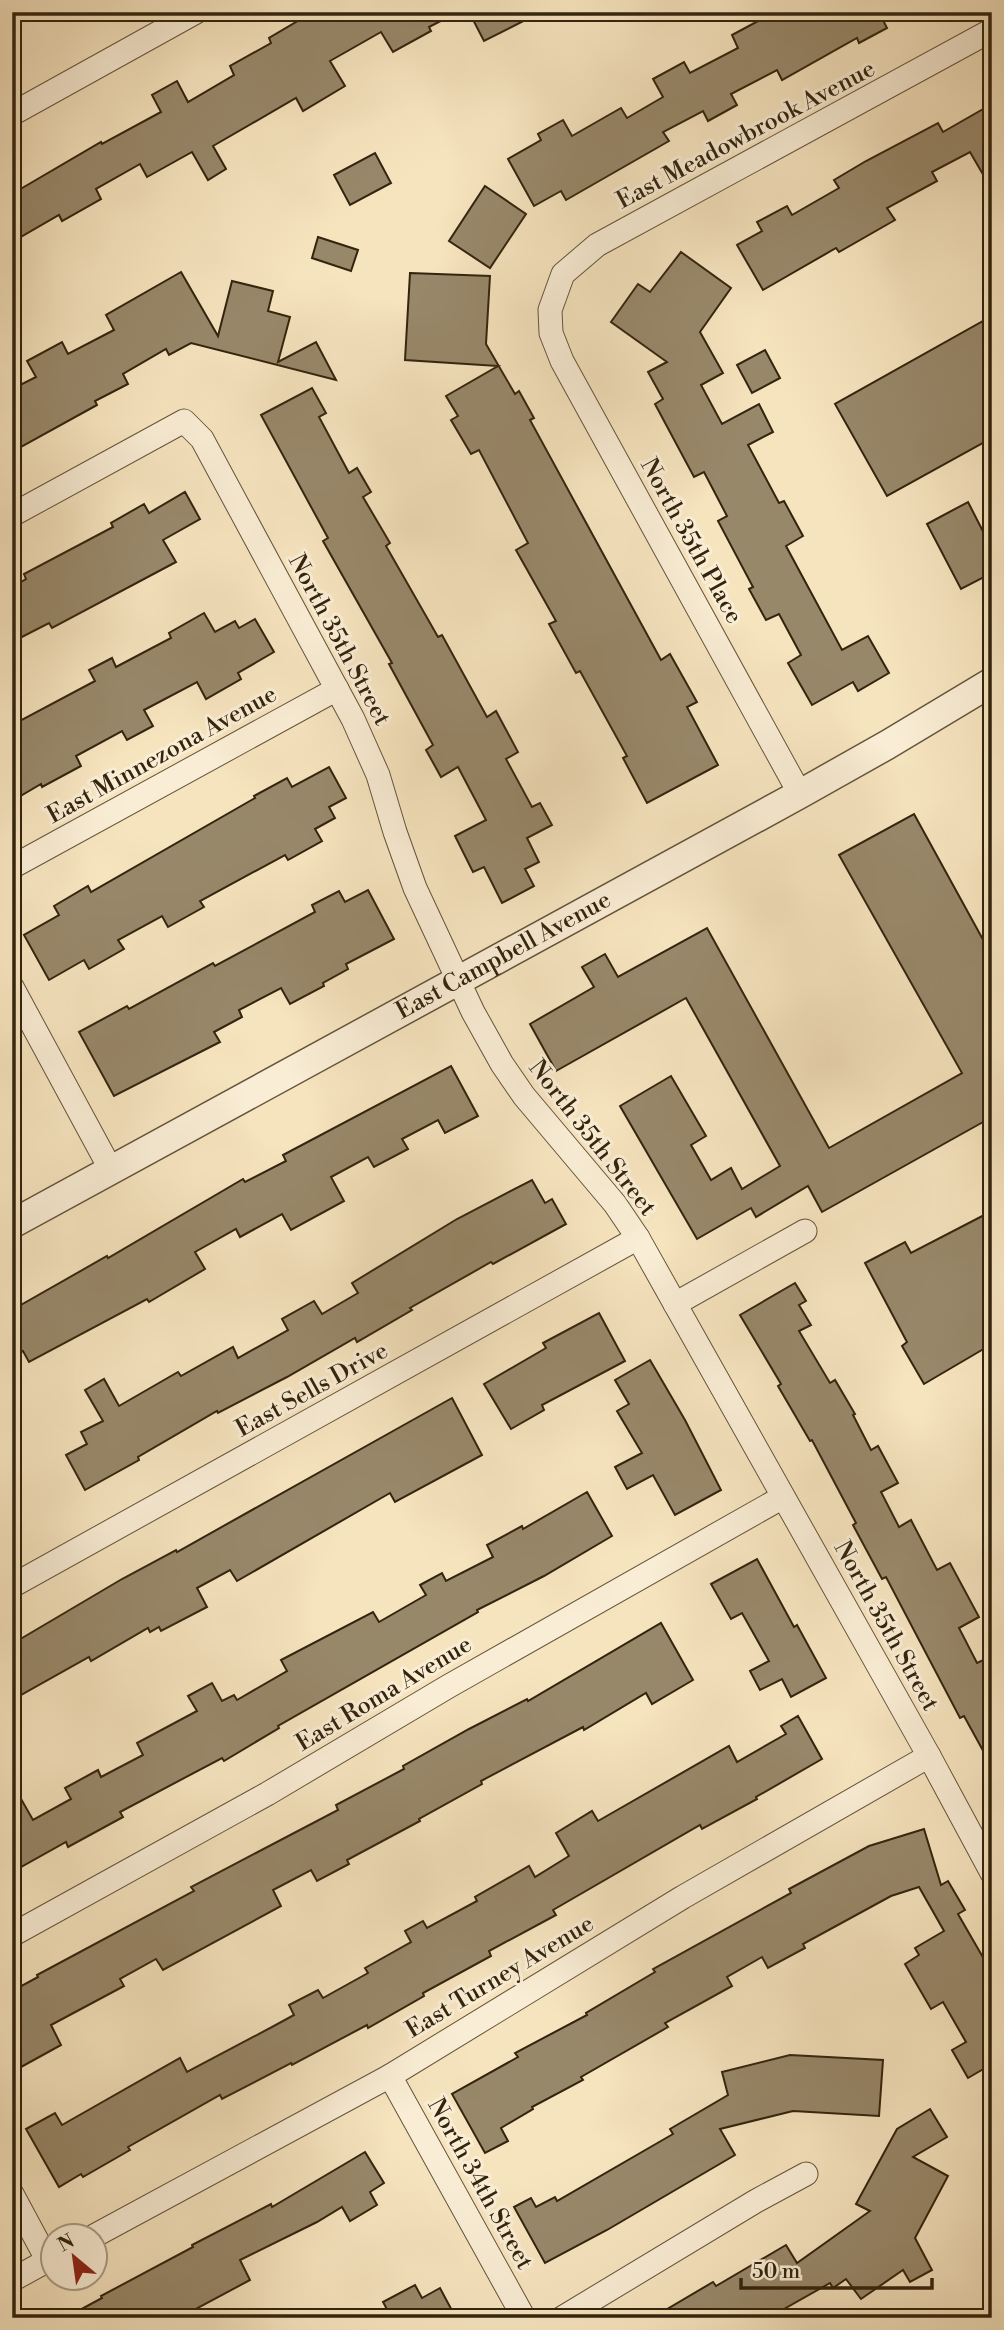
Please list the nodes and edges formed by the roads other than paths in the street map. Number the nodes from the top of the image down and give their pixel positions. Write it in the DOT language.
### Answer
graph roads {
  1 [pos="196,12"];
  2 [pos="992,30"];
  3 [pos="12,114"];
  4 [pos="550,310"];
  5 [pos="12,515"];
  6 [pos="992,682"];
  7 [pos="337,689"];
  8 [pos="800,794"];
  9 [pos="12,867"];
  10 [pos="458,981"];
  11 [pos="12,987"];
  12 [pos="111,1170"];
  13 [pos="12,1224"];
  14 [pos="805,1231"];
  15 [pos="638,1238"];
  16 [pos="675,1304"];
  17 [pos="783,1497"];
  18 [pos="12,1586"];
  19 [pos="929,1756"];
  20 [pos="992,1873"];
  21 [pos="12,1935"];
  22 [pos="390,2076"];
  23 [pos="806,2174"];
  24 [pos="12,2194"];
  25 [pos="108,2228"];
  26 [pos="38,2239"];
  27 [pos="38,2266"];
  28 [pos="12,2280"];
  29 [pos="524,2318"];
  30 [pos="562,2318"];
  1 -- 3 [label="street"];
  2 -- 4 [label="street, East Meadowbrook Avenue"];
  4 -- 8 [label="street, North 35th Place"];
  5 -- 7 [label="street, North 35th Street"];
  6 -- 8 [label="street, East Campbell Avenue"];
  7 -- 9 [label="street, East Minnezona Avenue"];
  7 -- 10 [label="street, North 35th Street"];
  8 -- 10 [label="street, East Campbell Avenue"];
  10 -- 12 [label="street, East Campbell Avenue"];
  10 -- 15 [label="street, North 35th Street"];
  11 -- 12 [label="street"];
  12 -- 13 [label="street, East Campbell Avenue"];
  14 -- 16 [label="street"];
  15 -- 16 [label="street, North 35th Street"];
  15 -- 18 [label="street, East Sells Drive"];
  16 -- 17 [label="street, North 35th Street"];
  17 -- 19 [label="street, North 35th Street"];
  17 -- 21 [label="street, East Roma Avenue"];
  19 -- 20 [label="street, North 35th Street"];
  19 -- 22 [label="street, East Turney Avenue"];
  22 -- 25 [label="street, East Turney Avenue"];
  22 -- 29 [label="street, North 34th Street"];
  23 -- 30 [label="street"];
  24 -- 26 [label="street"];
  27 -- 28 [label="street"];
}
